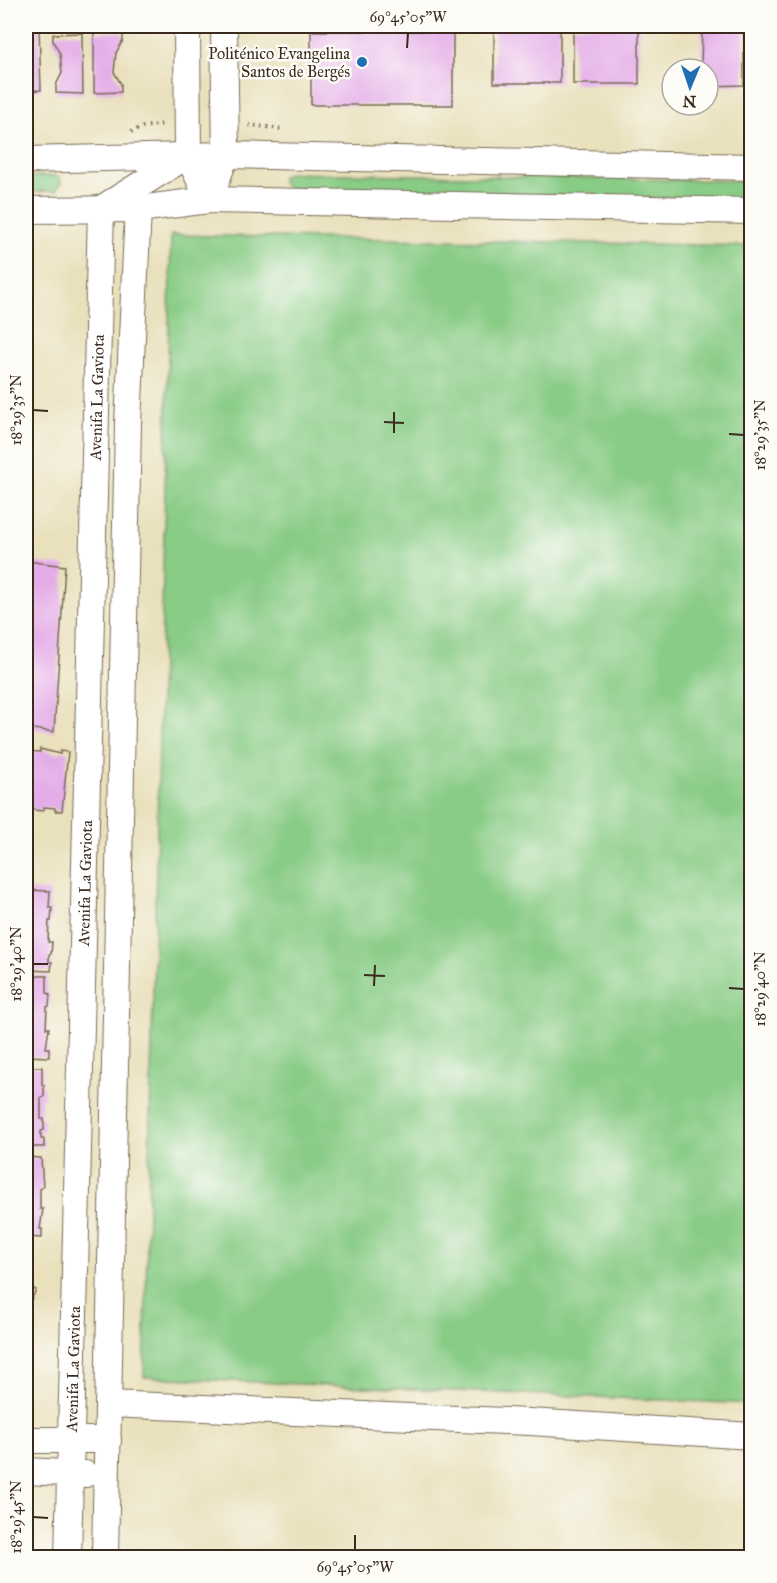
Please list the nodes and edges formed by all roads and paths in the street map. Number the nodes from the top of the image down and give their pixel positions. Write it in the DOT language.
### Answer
graph roads {
  1 [pos="187,26"];
  2 [pos="224,26"];
  3 [pos="188,155"];
  4 [pos="226,155"];
  5 [pos="26,160"];
  6 [pos="752,167"];
  7 [pos="209,200"];
  8 [pos="101,209"];
  9 [pos="138,209"];
  10 [pos="26,210"];
  11 [pos="752,211"];
  12 [pos="108,1404"];
  13 [pos="752,1436"];
  14 [pos="72,1438"];
  15 [pos="26,1440"];
  16 [pos="108,1440"];
  17 [pos="26,1471"];
  18 [pos="69,1473"];
  19 [pos="105,1475"];
  20 [pos="68,1557"];
  21 [pos="105,1557"];
  1 -- 3 [label="street"];
  2 -- 4 [label="street"];
  3 -- 4 [label="street"];
  3 -- 5 [label="street"];
  3 -- 7 [label="street"];
  3 -- 8 [label="street"];
  4 -- 6 [label="street"];
  4 -- 7 [label="street"];
  7 -- 9 [label="street"];
  7 -- 11 [label="street"];
  8 -- 9 [label="street"];
  8 -- 10 [label="street"];
  8 -- 14 [label="street, Avenifa La Gaviota"];
  9 -- 12 [label="street, Avenifa La Gaviota"];
  12 -- 13 [label="street"];
  12 -- 16 [label="street, Avenifa La Gaviota"];
  14 -- 15 [label="street"];
  14 -- 16 [label="street"];
  14 -- 18 [label="street, Avenifa La Gaviota"];
  16 -- 19 [label="street, Avenifa La Gaviota"];
  17 -- 18 [label="street"];
  18 -- 19 [label="street"];
  18 -- 20 [label="street, Avenifa La Gaviota"];
  19 -- 21 [label="street, Avenifa La Gaviota"];
}
